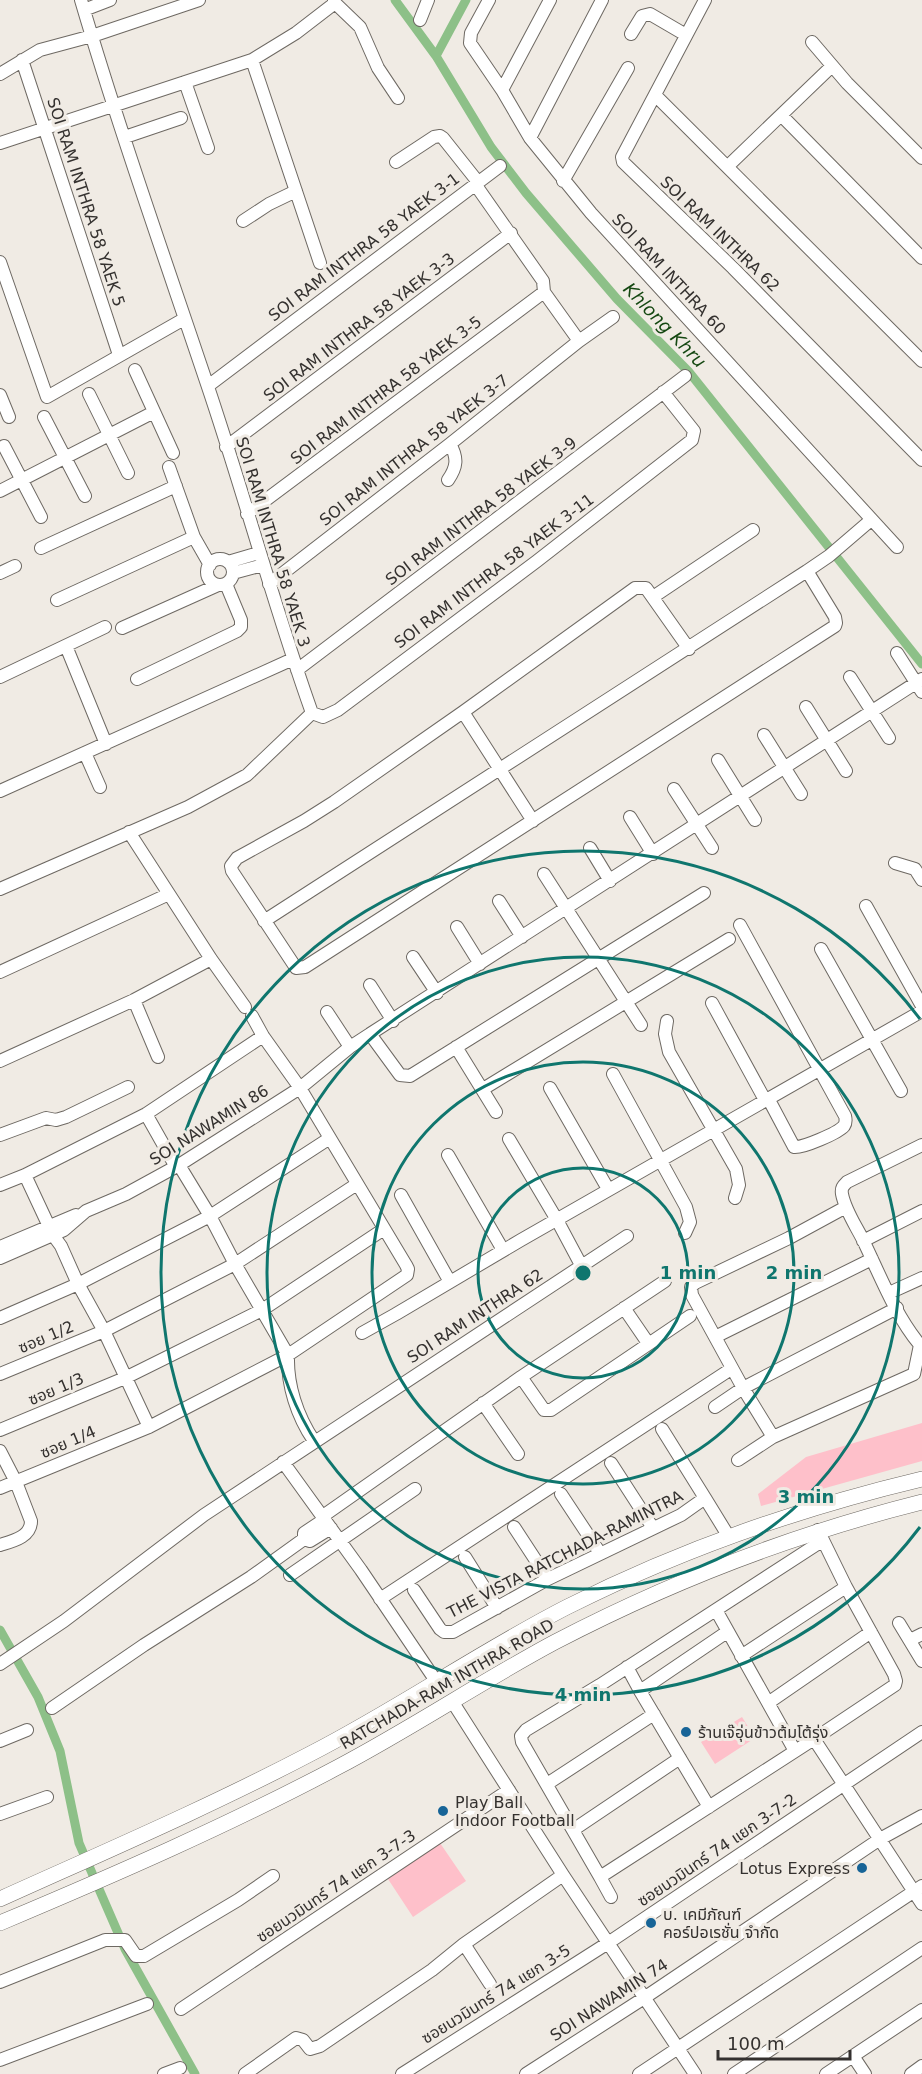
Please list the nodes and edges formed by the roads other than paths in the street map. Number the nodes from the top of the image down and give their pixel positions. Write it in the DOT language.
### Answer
graph roads {
  1 [pos="110,0"];
  2 [pos="199,0"];
  3 [pos="428,0"];
  4 [pos="489,0"];
  5 [pos="550,0"];
  6 [pos="602,0"];
  7 [pos="705,0"];
  8 [pos="335,2"];
  9 [pos="82,5"];
  10 [pos="420,20"];
  11 [pos="631,34"];
  12 [pos="686,35"];
  13 [pos="92,36"];
  14 [pos="812,42"];
  15 [pos="22,60"];
  16 [pos="252,60"];
  17 [pos="831,67"];
  18 [pos="628,68"];
  19 [pos="0,74"];
  20 [pos="185,82"];
  21 [pos="502,90"];
  22 [pos="655,95"];
  23 [pos="398,98"];
  24 [pos="115,106"];
  25 [pos="781,115"];
  26 [pos="181,118"];
  27 [pos="45,128"];
  28 [pos="126,137"];
  29 [pos="530,138"];
  30 [pos="0,143"];
  31 [pos="208,148"];
  32 [pos="922,158"];
  33 [pos="396,162"];
  34 [pos="500,166"];
  35 [pos="728,166"];
  36 [pos="563,181"];
  37 [pos="477,183"];
  38 [pos="296,190"];
  39 [pos="243,221"];
  40 [pos="511,234"];
  41 [pos="922,258"];
  42 [pos="0,262"];
  43 [pos="320,263"];
  44 [pos="544,292"];
  45 [pos="613,316"];
  46 [pos="184,320"];
  47 [pos="579,341"];
  48 [pos="119,355"];
  49 [pos="922,361"];
  50 [pos="135,370"];
  51 [pos="685,376"];
  52 [pos="208,386"];
  53 [pos="663,392"];
  54 [pos="89,394"];
  55 [pos="0,395"];
  56 [pos="154,412"];
  57 [pos="9,417"];
  58 [pos="44,417"];
  59 [pos="108,435"];
  60 [pos="450,444"];
  61 [pos="4,446"];
  62 [pos="226,447"];
  63 [pos="173,453"];
  64 [pos="65,457"];
  65 [pos="922,460"];
  66 [pos="169,467"];
  67 [pos="128,473"];
  68 [pos="21,480"];
  69 [pos="448,480"];
  70 [pos="176,486"];
  71 [pos="0,490"];
  72 [pos="85,496"];
  73 [pos="247,514"];
  74 [pos="41,518"];
  75 [pos="872,520"];
  76 [pos="753,530"];
  77 [pos="194,537"];
  78 [pos="897,547"];
  79 [pos="41,548"];
  80 [pos="261,559"];
  81 [pos="210,565"];
  82 [pos="15,566"];
  83 [pos="807,571"];
  84 [pos="0,573"];
  85 [pos="226,576"];
  86 [pos="269,584"];
  87 [pos="653,597"];
  88 [pos="57,600"];
  89 [pos="105,627"];
  90 [pos="122,628"];
  91 [pos="66,646"];
  92 [pos="689,649"];
  93 [pos="897,653"];
  94 [pos="295,665"];
  95 [pos="0,677"];
  96 [pos="850,677"];
  97 [pos="137,679"];
  98 [pos="920,685"];
  99 [pos="806,707"];
  100 [pos="463,712"];
  101 [pos="871,712"];
  102 [pos="312,713"];
  103 [pos="764,735"];
  104 [pos="889,738"];
  105 [pos="827,739"];
  106 [pos="106,744"];
  107 [pos="85,753"];
  108 [pos="718,760"];
  109 [pos="784,768"];
  110 [pos="501,769"];
  111 [pos="846,771"];
  112 [pos="100,787"];
  113 [pos="674,789"];
  114 [pos="0,791"];
  115 [pos="801,794"];
  116 [pos="740,796"];
  117 [pos="630,817"];
  118 [pos="755,820"];
  119 [pos="532,821"];
  120 [pos="697,824"];
  121 [pos="129,832"];
  122 [pos="590,848"];
  123 [pos="712,848"];
  124 [pos="653,854"];
  125 [pos="895,863"];
  126 [pos="544,874"];
  127 [pos="922,880"];
  128 [pos="610,881"];
  129 [pos="0,890"];
  130 [pos="704,893"];
  131 [pos="169,894"];
  132 [pos="499,901"];
  133 [pos="866,906"];
  134 [pos="567,909"];
  135 [pos="264,921"];
  136 [pos="740,925"];
  137 [pos="457,927"];
  138 [pos="522,937"];
  139 [pos="729,939"];
  140 [pos="821,949"];
  141 [pos="413,957"];
  142 [pos="599,958"];
  143 [pos="211,959"];
  144 [pos="480,964"];
  145 [pos="0,972"];
  146 [pos="370,985"];
  147 [pos="436,993"];
  148 [pos="134,1000"];
  149 [pos="627,1002"];
  150 [pos="712,1003"];
  151 [pos="922,1008"];
  152 [pos="327,1012"];
  153 [pos="393,1021"];
  154 [pos="667,1021"];
  155 [pos="641,1025"];
  156 [pos="370,1034"];
  157 [pos="263,1036"];
  158 [pos="873,1039"];
  159 [pos="350,1047"];
  160 [pos="456,1047"];
  161 [pos="158,1057"];
  162 [pos="0,1061"];
  163 [pos="820,1069"];
  164 [pos="613,1074"];
  165 [pos="128,1087"];
  166 [pos="300,1088"];
  167 [pos="550,1088"];
  168 [pos="483,1089"];
  169 [pos="901,1090"];
  170 [pos="767,1099"];
  171 [pos="496,1112"];
  172 [pos="146,1114"];
  173 [pos="715,1130"];
  174 [pos="0,1135"];
  175 [pos="330,1138"];
  176 [pos="509,1139"];
  177 [pos="922,1144"];
  178 [pos="448,1155"];
  179 [pos="660,1160"];
  180 [pos="177,1166"];
  181 [pos="25,1175"];
  182 [pos="357,1184"];
  183 [pos="0,1185"];
  184 [pos="608,1189"];
  185 [pos="401,1195"];
  186 [pos="735,1198"];
  187 [pos="846,1207"];
  188 [pos="922,1211"];
  189 [pos="210,1216"];
  190 [pos="557,1220"];
  191 [pos="384,1229"];
  192 [pos="51,1231"];
  193 [pos="685,1233"];
  194 [pos="627,1236"];
  195 [pos="863,1241"];
  196 [pos="0,1247"];
  197 [pos="503,1250"];
  198 [pos="0,1258"];
  199 [pos="872,1259"];
  200 [pos="235,1264"];
  201 [pos="581,1265"];
  202 [pos="922,1278"];
  203 [pos="665,1281"];
  204 [pos="450,1282"];
  205 [pos="78,1284"];
  206 [pos="889,1293"];
  207 [pos="624,1308"];
  208 [pos="897,1308"];
  209 [pos="262,1310"];
  210 [pos="690,1316"];
  211 [pos="0,1318"];
  212 [pos="104,1330"];
  213 [pos="362,1333"];
  214 [pos="715,1337"];
  215 [pos="648,1343"];
  216 [pos="921,1345"];
  217 [pos="288,1354"];
  218 [pos="728,1371"];
  219 [pos="0,1374"];
  220 [pos="918,1376"];
  221 [pos="521,1377"];
  222 [pos="125,1378"];
  223 [pos="743,1388"];
  224 [pos="483,1403"];
  225 [pos="715,1407"];
  226 [pos="149,1427"];
  227 [pos="662,1429"];
  228 [pos="0,1430"];
  229 [pos="773,1437"];
  230 [pos="314,1441"];
  231 [pos="0,1451"];
  232 [pos="518,1454"];
  233 [pos="738,1460"];
  234 [pos="283,1462"];
  235 [pos="611,1463"];
  236 [pos="922,1479"];
  237 [pos="16,1482"];
  238 [pos="0,1488"];
  239 [pos="415,1490"];
  240 [pos="561,1494"];
  241 [pos="705,1498"];
  242 [pos="922,1502"];
  243 [pos="324,1519"];
  244 [pos="514,1527"];
  245 [pos="653,1528"];
  246 [pos="820,1536"];
  247 [pos="729,1537"];
  248 [pos="340,1540"];
  249 [pos="0,1545"];
  250 [pos="600,1553"];
  251 [pos="465,1557"];
  252 [pos="290,1575"];
  253 [pos="548,1579"];
  254 [pos="846,1587"];
  255 [pos="414,1590"];
  256 [pos="380,1599"];
  257 [pos="497,1608"];
  258 [pos="716,1610"];
  259 [pos="899,1623"];
  260 [pos="728,1632"];
  261 [pos="871,1632"];
  262 [pos="922,1634"];
  263 [pos="910,1640"];
  264 [pos="741,1656"];
  265 [pos="10,1657"];
  266 [pos="922,1661"];
  267 [pos="627,1667"];
  268 [pos="436,1681"];
  269 [pos="640,1691"];
  270 [pos="452,1701"];
  271 [pos="768,1703"];
  272 [pos="52,1708"];
  273 [pos="654,1714"];
  274 [pos="27,1730"];
  275 [pos="922,1732"];
  276 [pos="814,1739"];
  277 [pos="0,1741"];
  278 [pos="795,1751"];
  279 [pos="680,1758"];
  280 [pos="547,1784"];
  281 [pos="844,1785"];
  282 [pos="509,1790"];
  283 [pos="47,1797"];
  284 [pos="709,1807"];
  285 [pos="0,1814"];
  286 [pos="922,1816"];
  287 [pos="573,1830"];
  288 [pos="880,1839"];
  289 [pos="563,1875"];
  290 [pos="273,1876"];
  291 [pos="600,1877"];
  292 [pos="918,1889"];
  293 [pos="610,1897"];
  294 [pos="0,1899"];
  295 [pos="922,1904"];
  296 [pos="0,1923"];
  297 [pos="608,1943"];
  298 [pos="464,1944"];
  299 [pos="922,1948"];
  300 [pos="0,1982"];
  301 [pos="490,1984"];
  302 [pos="644,1998"];
  303 [pos="147,2004"];
  304 [pos="181,2009"];
  305 [pos="922,2010"];
  306 [pos="678,2048"];
  307 [pos="853,2056"];
  308 [pos="0,2060"];
  309 [pos="922,2067"];
  310 [pos="180,2068"];
  311 [pos="164,2074"];
  312 [pos="245,2074"];
  313 [pos="402,2074"];
  314 [pos="526,2074"];
  315 [pos="639,2074"];
  316 [pos="695,2074"];
  317 [pos="734,2074"];
  318 [pos="826,2074"];
  319 [pos="865,2074"];
  320 [pos="911,2074"];
  1 -- 9 [label="street"];
  2 -- 13 [label="street"];
  3 -- 10 [label="street"];
  4 -- 21 [label="street, SOI RAM INTHRA 60"];
  5 -- 21 [label="street"];
  6 -- 29 [label="street"];
  7 -- 12 [label="street, SOI RAM INTHRA 62"];
  8 -- 16 [label="street"];
  8 -- 23 [label="street"];
  9 -- 13 [label="street, SOI RAM INTHRA 58 YAEK 3"];
  11 -- 12 [label="street"];
  12 -- 22 [label="street, SOI RAM INTHRA 62"];
  13 -- 15 [label="street"];
  13 -- 24 [label="street, SOI RAM INTHRA 58 YAEK 3"];
  14 -- 17 [label="street"];
  15 -- 19 [label="street"];
  15 -- 27 [label="street, SOI RAM INTHRA 58 YAEK 5"];
  16 -- 20 [label="street"];
  16 -- 38 [label="street"];
  17 -- 25 [label="street"];
  17 -- 32 [label="street"];
  18 -- 36 [label="street"];
  20 -- 24 [label="street"];
  20 -- 31 [label="street"];
  21 -- 29 [label="street, SOI RAM INTHRA 60"];
  22 -- 35 [label="street"];
  22 -- 65 [label="street, SOI RAM INTHRA 62"];
  24 -- 27 [label="street"];
  24 -- 28 [label="street, SOI RAM INTHRA 58 YAEK 3"];
  25 -- 35 [label="street"];
  25 -- 41 [label="street"];
  26 -- 28 [label="street"];
  27 -- 30 [label="street"];
  27 -- 48 [label="street, SOI RAM INTHRA 58 YAEK 5"];
  28 -- 46 [label="street, SOI RAM INTHRA 58 YAEK 3"];
  29 -- 36 [label="street, SOI RAM INTHRA 60"];
  33 -- 37 [label="street"];
  34 -- 37 [label="street"];
  35 -- 49 [label="street"];
  36 -- 75 [label="street, SOI RAM INTHRA 60"];
  37 -- 40 [label="street, SOI RAM INTHRA 58 YAEK 3-1"];
  37 -- 52 [label="street, SOI RAM INTHRA 58 YAEK 3-1"];
  38 -- 39 [label="street"];
  38 -- 43 [label="street"];
  40 -- 44 [label="street, SOI RAM INTHRA 58 YAEK 3-1"];
  40 -- 62 [label="street, SOI RAM INTHRA 58 YAEK 3-3"];
  42 -- 48 [label="street"];
  44 -- 47 [label="street, SOI RAM INTHRA 58 YAEK 3-1"];
  44 -- 73 [label="street, SOI RAM INTHRA 58 YAEK 3-5"];
  45 -- 47 [label="street, SOI RAM INTHRA 58 YAEK 3-7"];
  46 -- 48 [label="street"];
  46 -- 52 [label="street, SOI RAM INTHRA 58 YAEK 3"];
  47 -- 60 [label="street, SOI RAM INTHRA 58 YAEK 3-7"];
  50 -- 56 [label="street"];
  51 -- 53 [label="street, SOI RAM INTHRA 58 YAEK 3-9"];
  52 -- 62 [label="street, SOI RAM INTHRA 58 YAEK 3"];
  53 -- 94 [label="street, SOI RAM INTHRA 58 YAEK 3-9"];
  53 -- 102 [label="street, SOI RAM INTHRA 58 YAEK 3-11"];
  54 -- 59 [label="street"];
  55 -- 57 [label="street"];
  56 -- 59 [label="street"];
  56 -- 63 [label="street"];
  58 -- 64 [label="street"];
  59 -- 64 [label="street"];
  59 -- 67 [label="street"];
  60 -- 69 [label="street"];
  60 -- 86 [label="street, SOI RAM INTHRA 58 YAEK 3-7"];
  61 -- 68 [label="street"];
  62 -- 73 [label="street, SOI RAM INTHRA 58 YAEK 3"];
  64 -- 68 [label="street"];
  64 -- 72 [label="street"];
  66 -- 70 [label="street"];
  68 -- 71 [label="street"];
  68 -- 74 [label="street"];
  70 -- 77 [label="street"];
  70 -- 79 [label="street"];
  73 -- 80 [label="street, SOI RAM INTHRA 58 YAEK 3"];
  75 -- 78 [label="street, SOI RAM INTHRA 60"];
  75 -- 83 [label="street"];
  76 -- 87 [label="street"];
  77 -- 81 [label="street"];
  77 -- 88 [label="street"];
  80 -- 85 [label="street"];
  80 -- 86 [label="street, SOI RAM INTHRA 58 YAEK 3"];
  81 -- 85 [label="street"];
  81 -- 85 [label="street"];
  82 -- 84 [label="street"];
  83 -- 92 [label="street"];
  83 -- 119 [label="street"];
  85 -- 90 [label="street"];
  85 -- 97 [label="street"];
  86 -- 94 [label="street, SOI RAM INTHRA 58 YAEK 3"];
  87 -- 92 [label="street"];
  87 -- 100 [label="street"];
  89 -- 91 [label="street"];
  91 -- 95 [label="street"];
  91 -- 106 [label="street"];
  92 -- 110 [label="street"];
  93 -- 98 [label="street"];
  94 -- 102 [label="street, SOI RAM INTHRA 58 YAEK 3"];
  94 -- 106 [label="street, SOI RAM INTHRA 58 YAEK 3-9"];
  96 -- 101 [label="street"];
  98 -- 101 [label="street, SOI NAWAMIN 86"];
  99 -- 105 [label="street"];
  100 -- 110 [label="street"];
  100 -- 135 [label="street"];
  101 -- 104 [label="street"];
  101 -- 105 [label="street, SOI NAWAMIN 86"];
  102 -- 121 [label="street"];
  103 -- 109 [label="street"];
  105 -- 109 [label="street, SOI NAWAMIN 86"];
  105 -- 111 [label="street"];
  106 -- 107 [label="street, SOI RAM INTHRA 58 YAEK 3-9"];
  107 -- 112 [label="street"];
  107 -- 114 [label="street, SOI RAM INTHRA 58 YAEK 3-9"];
  108 -- 116 [label="street"];
  109 -- 115 [label="street"];
  109 -- 116 [label="street, SOI NAWAMIN 86"];
  110 -- 119 [label="street"];
  110 -- 135 [label="street"];
  113 -- 120 [label="street"];
  116 -- 118 [label="street"];
  116 -- 120 [label="street, SOI NAWAMIN 86"];
  117 -- 124 [label="street"];
  119 -- 135 [label="street"];
  120 -- 123 [label="street"];
  120 -- 124 [label="street, SOI NAWAMIN 86"];
  121 -- 129 [label="street"];
  121 -- 131 [label="street"];
  122 -- 128 [label="street"];
  124 -- 128 [label="street, SOI NAWAMIN 86"];
  125 -- 127 [label="street"];
  126 -- 134 [label="street"];
  128 -- 134 [label="street, SOI NAWAMIN 86"];
  130 -- 142 [label="street"];
  131 -- 143 [label="street"];
  131 -- 145 [label="street"];
  132 -- 138 [label="street"];
  133 -- 151 [label="street"];
  134 -- 138 [label="street, SOI NAWAMIN 86"];
  134 -- 142 [label="street"];
  136 -- 163 [label="street"];
  137 -- 144 [label="street"];
  138 -- 144 [label="street, SOI NAWAMIN 86"];
  139 -- 149 [label="street"];
  140 -- 158 [label="street"];
  141 -- 147 [label="street"];
  142 -- 149 [label="street"];
  142 -- 160 [label="street"];
  143 -- 148 [label="street"];
  143 -- 157 [label="street"];
  144 -- 147 [label="street, SOI NAWAMIN 86"];
  146 -- 153 [label="street"];
  147 -- 153 [label="street, SOI NAWAMIN 86"];
  148 -- 161 [label="street"];
  148 -- 162 [label="street"];
  149 -- 155 [label="street"];
  149 -- 168 [label="street"];
  150 -- 170 [label="street"];
  151 -- 158 [label="street"];
  152 -- 159 [label="street"];
  153 -- 156 [label="street, SOI NAWAMIN 86"];
  154 -- 173 [label="street"];
  156 -- 159 [label="street, SOI NAWAMIN 86"];
  156 -- 160 [label="street"];
  157 -- 166 [label="street"];
  157 -- 172 [label="street"];
  158 -- 163 [label="street"];
  158 -- 169 [label="street"];
  159 -- 166 [label="street, SOI NAWAMIN 86"];
  160 -- 168 [label="street"];
  163 -- 170 [label="street"];
  163 -- 170 [label="street"];
  164 -- 179 [label="street"];
  165 -- 174 [label="street"];
  166 -- 175 [label="street"];
  166 -- 180 [label="street, SOI NAWAMIN 86"];
  167 -- 184 [label="street"];
  168 -- 171 [label="street"];
  170 -- 173 [label="street"];
  172 -- 180 [label="street"];
  172 -- 181 [label="street"];
  173 -- 179 [label="street"];
  173 -- 186 [label="street"];
  175 -- 182 [label="street"];
  175 -- 189 [label="street"];
  176 -- 190 [label="street"];
  177 -- 187 [label="street"];
  178 -- 197 [label="street"];
  179 -- 184 [label="street"];
  179 -- 193 [label="street"];
  180 -- 189 [label="street"];
  180 -- 192 [label="street, SOI NAWAMIN 86"];
  181 -- 183 [label="street"];
  181 -- 192 [label="street"];
  182 -- 191 [label="street"];
  182 -- 200 [label="street, ซอย 1/2"];
  184 -- 190 [label="street"];
  185 -- 204 [label="street"];
  187 -- 195 [label="street"];
  187 -- 214 [label="street"];
  188 -- 195 [label="street"];
  189 -- 200 [label="street"];
  189 -- 205 [label="street"];
  190 -- 197 [label="street"];
  190 -- 201 [label="street"];
  191 -- 209 [label="street, ซอย 1/3"];
  191 -- 217 [label="street, ซอย 1/4"];
  192 -- 196 [label="street, SOI NAWAMIN 86"];
  192 -- 198 [label="street, SOI NAWAMIN 86"];
  192 -- 205 [label="street"];
  194 -- 201 [label="street, SOI RAM INTHRA 62"];
  195 -- 199 [label="street"];
  197 -- 204 [label="street"];
  199 -- 206 [label="street"];
  199 -- 214 [label="street"];
  200 -- 209 [label="street"];
  200 -- 212 [label="street, ซอย 1/2"];
  201 -- 230 [label="street, SOI RAM INTHRA 62"];
  202 -- 206 [label="street"];
  203 -- 207 [label="street"];
  204 -- 213 [label="street"];
  205 -- 211 [label="street"];
  205 -- 212 [label="street"];
  206 -- 208 [label="street"];
  207 -- 215 [label="street"];
  207 -- 221 [label="street"];
  208 -- 216 [label="street"];
  208 -- 223 [label="street"];
  209 -- 217 [label="street"];
  209 -- 222 [label="street, ซอย 1/3"];
  210 -- 215 [label="street"];
  212 -- 219 [label="street, ซอย 1/2"];
  212 -- 222 [label="street"];
  214 -- 223 [label="street"];
  215 -- 221 [label="street"];
  216 -- 220 [label="street"];
  217 -- 226 [label="street, ซอย 1/4"];
  217 -- 230 [label="street"];
  218 -- 256 [label="street"];
  220 -- 229 [label="street"];
  221 -- 224 [label="street"];
  222 -- 226 [label="street"];
  222 -- 228 [label="street, ซอย 1/3"];
  223 -- 225 [label="street"];
  223 -- 229 [label="street"];
  224 -- 232 [label="street"];
  224 -- 243 [label="street"];
  226 -- 237 [label="street, ซอย 1/4"];
  227 -- 241 [label="street"];
  229 -- 233 [label="street"];
  230 -- 234 [label="street, SOI RAM INTHRA 62"];
  231 -- 237 [label="street"];
  234 -- 243 [label="street"];
  234 -- 265 [label="street, SOI RAM INTHRA 62"];
  235 -- 245 [label="street"];
  236 -- 247 [label="main road, RATCHADA-RAM INTHRA ROAD"];
  237 -- 238 [label="street, ซอย 1/4"];
  237 -- 249 [label="street"];
  239 -- 248 [label="street"];
  240 -- 250 [label="street"];
  241 -- 245 [label="street, THE VISTA RATCHADA-RAMINTRA"];
  241 -- 247 [label="street, THE VISTA RATCHADA-RAMINTRA"];
  242 -- 246 [label="main road, RATCHADA-RAM INTHRA ROAD"];
  243 -- 248 [label="street"];
  243 -- 272 [label="street"];
  244 -- 253 [label="street"];
  245 -- 250 [label="street, THE VISTA RATCHADA-RAMINTRA"];
  246 -- 254 [label="street"];
  246 -- 258 [label="street"];
  246 -- 270 [label="main road, RATCHADA-RAM INTHRA ROAD"];
  247 -- 268 [label="main road, RATCHADA-RAM INTHRA ROAD"];
  248 -- 252 [label="street"];
  248 -- 256 [label="street"];
  250 -- 253 [label="street, THE VISTA RATCHADA-RAMINTRA"];
  251 -- 257 [label="street"];
  253 -- 257 [label="street, THE VISTA RATCHADA-RAMINTRA"];
  254 -- 261 [label="street"];
  254 -- 264 [label="street"];
  255 -- 257 [label="street, THE VISTA RATCHADA-RAMINTRA"];
  256 -- 268 [label="street"];
  258 -- 260 [label="street"];
  258 -- 267 [label="street"];
  259 -- 263 [label="street"];
  260 -- 264 [label="street"];
  260 -- 269 [label="street"];
  261 -- 271 [label="street"];
  261 -- 276 [label="street"];
  262 -- 263 [label="street"];
  263 -- 266 [label="street"];
  264 -- 271 [label="street"];
  267 -- 269 [label="street"];
  267 -- 280 [label="street"];
  268 -- 294 [label="main road, RATCHADA-RAM INTHRA ROAD"];
  269 -- 273 [label="street"];
  270 -- 282 [label="street"];
  270 -- 296 [label="main road, RATCHADA-RAM INTHRA ROAD"];
  271 -- 278 [label="street"];
  273 -- 279 [label="street"];
  273 -- 280 [label="street"];
  274 -- 277 [label="street"];
  275 -- 281 [label="street, ซอยนวมินทร์ 74 แยก 3-7-2"];
  276 -- 278 [label="street"];
  276 -- 281 [label="street"];
  278 -- 284 [label="street"];
  279 -- 284 [label="street"];
  279 -- 287 [label="street"];
  280 -- 287 [label="street"];
  281 -- 288 [label="street"];
  281 -- 297 [label="street, ซอยนวมินทร์ 74 แยก 3-7-2"];
  282 -- 289 [label="street"];
  282 -- 304 [label="street, ซอยนวมินทร์ 74 แยก 3-7-3"];
  283 -- 285 [label="street"];
  284 -- 291 [label="street"];
  286 -- 288 [label="street, SOI NAWAMIN 74"];
  287 -- 291 [label="street"];
  288 -- 292 [label="street"];
  288 -- 302 [label="street, SOI NAWAMIN 74"];
  289 -- 297 [label="street"];
  289 -- 298 [label="street"];
  290 -- 300 [label="street"];
  291 -- 293 [label="street"];
  292 -- 295 [label="street"];
  292 -- 306 [label="street"];
  297 -- 302 [label="street"];
  297 -- 313 [label="street, ซอยนวมินทร์ 74 แยก 3-5"];
  298 -- 301 [label="street"];
  298 -- 312 [label="street"];
  299 -- 317 [label="street"];
  302 -- 306 [label="street"];
  302 -- 314 [label="street, SOI NAWAMIN 74"];
  303 -- 308 [label="street"];
  305 -- 307 [label="street"];
  306 -- 315 [label="street"];
  306 -- 316 [label="street"];
  307 -- 318 [label="street"];
  307 -- 319 [label="street"];
  309 -- 320 [label="street"];
  310 -- 311 [label="street"];
}
